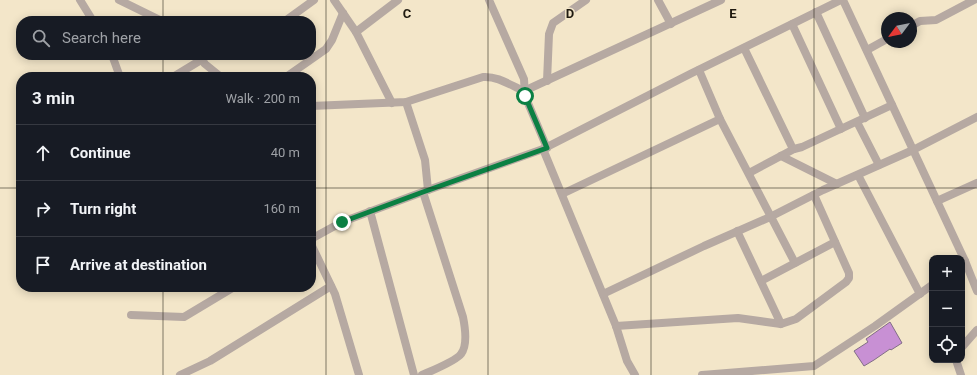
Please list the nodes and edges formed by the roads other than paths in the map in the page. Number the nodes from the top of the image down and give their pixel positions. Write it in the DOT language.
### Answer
graph roads {
  1 [pos="80,0"];
  2 [pos="119,0"];
  3 [pos="314,0"];
  4 [pos="334,0"];
  5 [pos="398,0"];
  6 [pos="489,0"];
  7 [pos="586,0"];
  8 [pos="658,0"];
  9 [pos="722,0"];
  10 [pos="842,0"];
  11 [pos="974,0"];
  12 [pos="816,12"];
  13 [pos="343,13"];
  14 [pos="90,16"];
  15 [pos="152,16"];
  16 [pos="292,16"];
  17 [pos="917,23"];
  18 [pos="671,24"];
  19 [pos="792,24"];
  20 [pos="356,32"];
  21 [pos="881,42"];
  22 [pos="744,48"];
  23 [pos="867,50"];
  24 [pos="316,56"];
  25 [pos="114,60"];
  26 [pos="195,60"];
  27 [pos="202,60"];
  28 [pos="310,60"];
  29 [pos="699,70"];
  30 [pos="118,72"];
  31 [pos="180,72"];
  32 [pos="215,72"];
  33 [pos="293,72"];
  34 [pos="547,81"];
  35 [pos="524,91"];
  36 [pos="406,102"];
  37 [pos="392,103"];
  38 [pos="892,105"];
  39 [pos="316,106"];
  40 [pos="977,117"];
  41 [pos="720,118"];
  42 [pos="865,118"];
  43 [pos="857,122"];
  44 [pos="841,129"];
  45 [pos="545,148"];
  46 [pos="794,148"];
  47 [pos="913,150"];
  48 [pos="780,156"];
  49 [pos="879,166"];
  50 [pos="749,173"];
  51 [pos="858,175"];
  52 [pos="977,183"];
  53 [pos="837,184"];
  54 [pos="425,191"];
  55 [pos="562,194"];
  56 [pos="814,195"];
  57 [pos="937,201"];
  58 [pos="370,211"];
  59 [pos="770,217"];
  60 [pos="737,231"];
  61 [pos="316,237"];
  62 [pos="835,242"];
  63 [pos="316,254"];
  64 [pos="960,255"];
  65 [pos="795,263"];
  66 [pos="965,266"];
  67 [pos="761,281"];
  68 [pos="331,286"];
  69 [pos="929,287"];
  70 [pos="977,291"];
  71 [pos="226,292"];
  72 [pos="603,294"];
  73 [pos="920,294"];
  74 [pos="131,315"];
  75 [pos="781,324"];
  76 [pos="616,326"];
  77 [pos="977,330"];
  78 [pos="965,344"];
  79 [pos="957,363"];
  80 [pos="786,372"];
  81 [pos="180,375"];
  82 [pos="360,375"];
  83 [pos="414,375"];
  84 [pos="422,375"];
  85 [pos="635,375"];
  86 [pos="702,375"];
  87 [pos="961,375"];
  1 -- 14 [label="street"];
  2 -- 15 [label="street"];
  3 -- 16 [label="street"];
  4 -- 13 [label="street"];
  5 -- 20 [label="street"];
  6 -- 35 [label="street"];
  7 -- 34 [label="street"];
  8 -- 18 [label="street"];
  9 -- 18 [label="street"];
  10 -- 12 [label="street"];
  10 -- 23 [label="street"];
  11 -- 17 [label="street"];
  12 -- 19 [label="street"];
  12 -- 42 [label="street"];
  13 -- 20 [label="street"];
  13 -- 24 [label="street"];
  18 -- 34 [label="street"];
  19 -- 22 [label="street"];
  19 -- 44 [label="street"];
  20 -- 37 [label="street"];
  21 -- 23 [label="street"];
  22 -- 29 [label="street"];
  22 -- 46 [label="street"];
  23 -- 38 [label="street"];
  25 -- 30 [label="street"];
  26 -- 31 [label="street"];
  27 -- 32 [label="street"];
  28 -- 33 [label="street"];
  29 -- 41 [label="street"];
  29 -- 45 [label="street"];
  34 -- 35 [label="street"];
  35 -- 36 [label="street"];
  35 -- 45 [label="street"];
  36 -- 37 [label="street"];
  36 -- 54 [label="street"];
  37 -- 39 [label="street"];
  38 -- 42 [label="street"];
  38 -- 47 [label="street"];
  40 -- 47 [label="street"];
  41 -- 50 [label="street"];
  41 -- 55 [label="street"];
  42 -- 43 [label="street"];
  43 -- 44 [label="street"];
  43 -- 49 [label="street"];
  44 -- 46 [label="street"];
  45 -- 54 [label="street"];
  45 -- 55 [label="street"];
  46 -- 48 [label="street"];
  47 -- 49 [label="street"];
  47 -- 57 [label="street"];
  48 -- 50 [label="street"];
  48 -- 53 [label="street"];
  49 -- 51 [label="street"];
  50 -- 59 [label="street"];
  51 -- 53 [label="street"];
  51 -- 73 [label="street"];
  52 -- 57 [label="street"];
  53 -- 56 [label="street"];
  54 -- 58 [label="street"];
  54 -- 84 [label="street"];
  55 -- 72 [label="street"];
  56 -- 59 [label="street"];
  56 -- 62 [label="street"];
  57 -- 64 [label="street"];
  58 -- 61 [label="street"];
  58 -- 83 [label="street"];
  59 -- 60 [label="street"];
  59 -- 65 [label="street"];
  60 -- 67 [label="street"];
  60 -- 72 [label="street"];
  62 -- 65 [label="street"];
  62 -- 75 [label="street"];
  63 -- 68 [label="street"];
  65 -- 67 [label="street"];
  66 -- 70 [label="street"];
  67 -- 75 [label="street"];
  68 -- 81 [label="street"];
  68 -- 82 [label="street"];
  69 -- 73 [label="street"];
  71 -- 74 [label="street"];
  72 -- 76 [label="street"];
  73 -- 80 [label="street"];
  75 -- 76 [label="street"];
  76 -- 85 [label="street"];
  77 -- 78 [label="street"];
  79 -- 87 [label="street"];
  80 -- 86 [label="street"];
}
